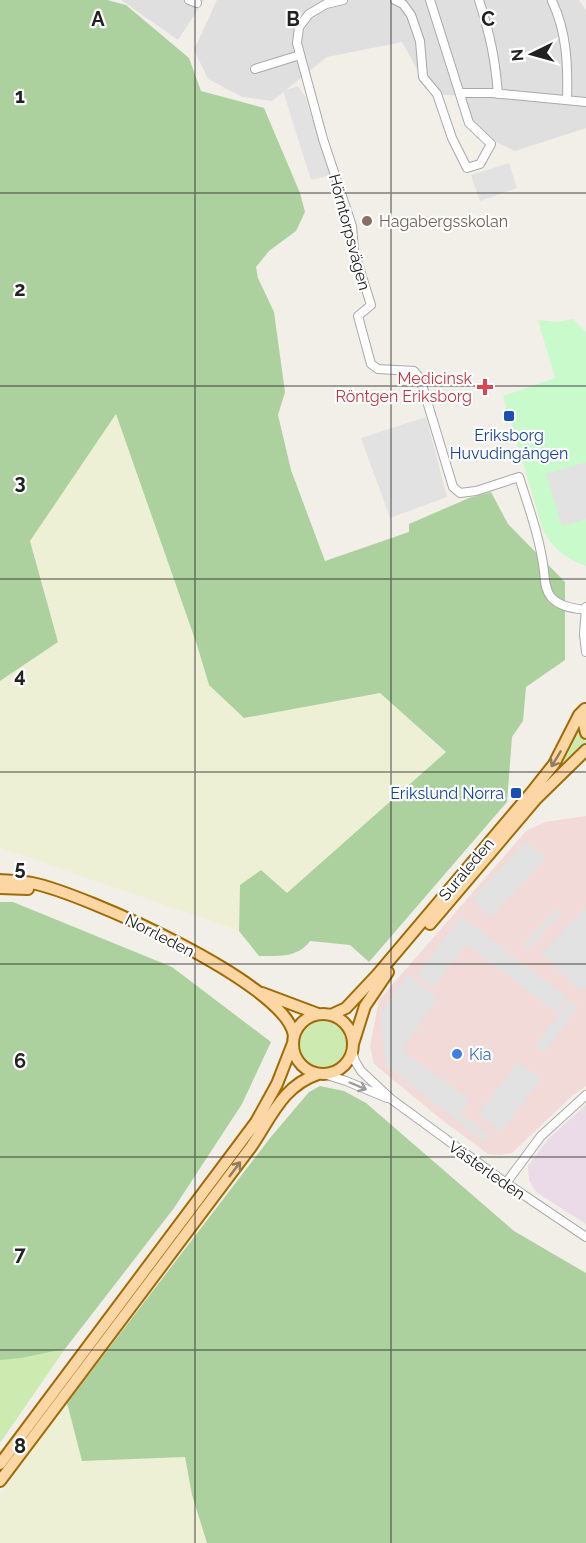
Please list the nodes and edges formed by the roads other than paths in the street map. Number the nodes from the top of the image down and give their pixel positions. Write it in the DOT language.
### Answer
graph roads {
  1 [pos="343,0"];
  2 [pos="395,0"];
  3 [pos="430,0"];
  4 [pos="479,0"];
  5 [pos="552,1"];
  6 [pos="300,55"];
  7 [pos="255,69"];
  8 [pos="460,93"];
  9 [pos="498,94"];
  10 [pos="567,100"];
  11 [pos="586,102"];
  12 [pos="586,609"];
  13 [pos="586,652"];
  14 [pos="586,708"];
  15 [pos="586,733"];
  16 [pos="586,750"];
  17 [pos="0,880"];
  18 [pos="0,888"];
  19 [pos="56,890"];
  20 [pos="259,992"];
  21 [pos="319,1014"];
  22 [pos="331,1015"];
  23 [pos="293,1040"];
  24 [pos="353,1047"];
  25 [pos="321,1074"];
  26 [pos="586,1095"];
  27 [pos="391,1099"];
  28 [pos="506,1184"];
  29 [pos="586,1237"];
  30 [pos="0,1464"];
  31 [pos="0,1481"];
  1 -- 6 [label="street, Hörntorpsvägen"];
  2 -- 8 [label="street"];
  3 -- 8 [label="street"];
  4 -- 9 [label="street"];
  5 -- 10 [label="street"];
  6 -- 7 [label="street"];
  6 -- 12 [label="street, Hörntorpsvägen"];
  8 -- 9 [label="street"];
  9 -- 10 [label="street"];
  10 -- 11 [label="street"];
  12 -- 13 [label="street, Hörntorpsvägen"];
  14 -- 15 [label="main road"];
  14 -- 22 [label="main road, Suraleden, one-way"];
  16 -- 24 [label="main road, Suraleden"];
  17 -- 19 [label="main road, Norrleden"];
  18 -- 19 [label="main road, Norrleden"];
  19 -- 20 [label="main road, Norrleden"];
  20 -- 21 [label="main road, Norrleden"];
  20 -- 23 [label="main road, Norrleden"];
  21 -- 22 [label="main road"];
  21 -- 23 [label="main road"];
  22 -- 24 [label="main road"];
  23 -- 25 [label="main road"];
  23 -- 30 [label="main road"];
  24 -- 25 [label="main road"];
  24 -- 27 [label="street, Västerleden"];
  25 -- 27 [label="street, Västerleden, one-way"];
  31 -- 25 [label="main road, one-way"];
  26 -- 28 [label="street"];
  27 -- 28 [label="street, Västerleden"];
  28 -- 29 [label="street, Västerleden"];
}
